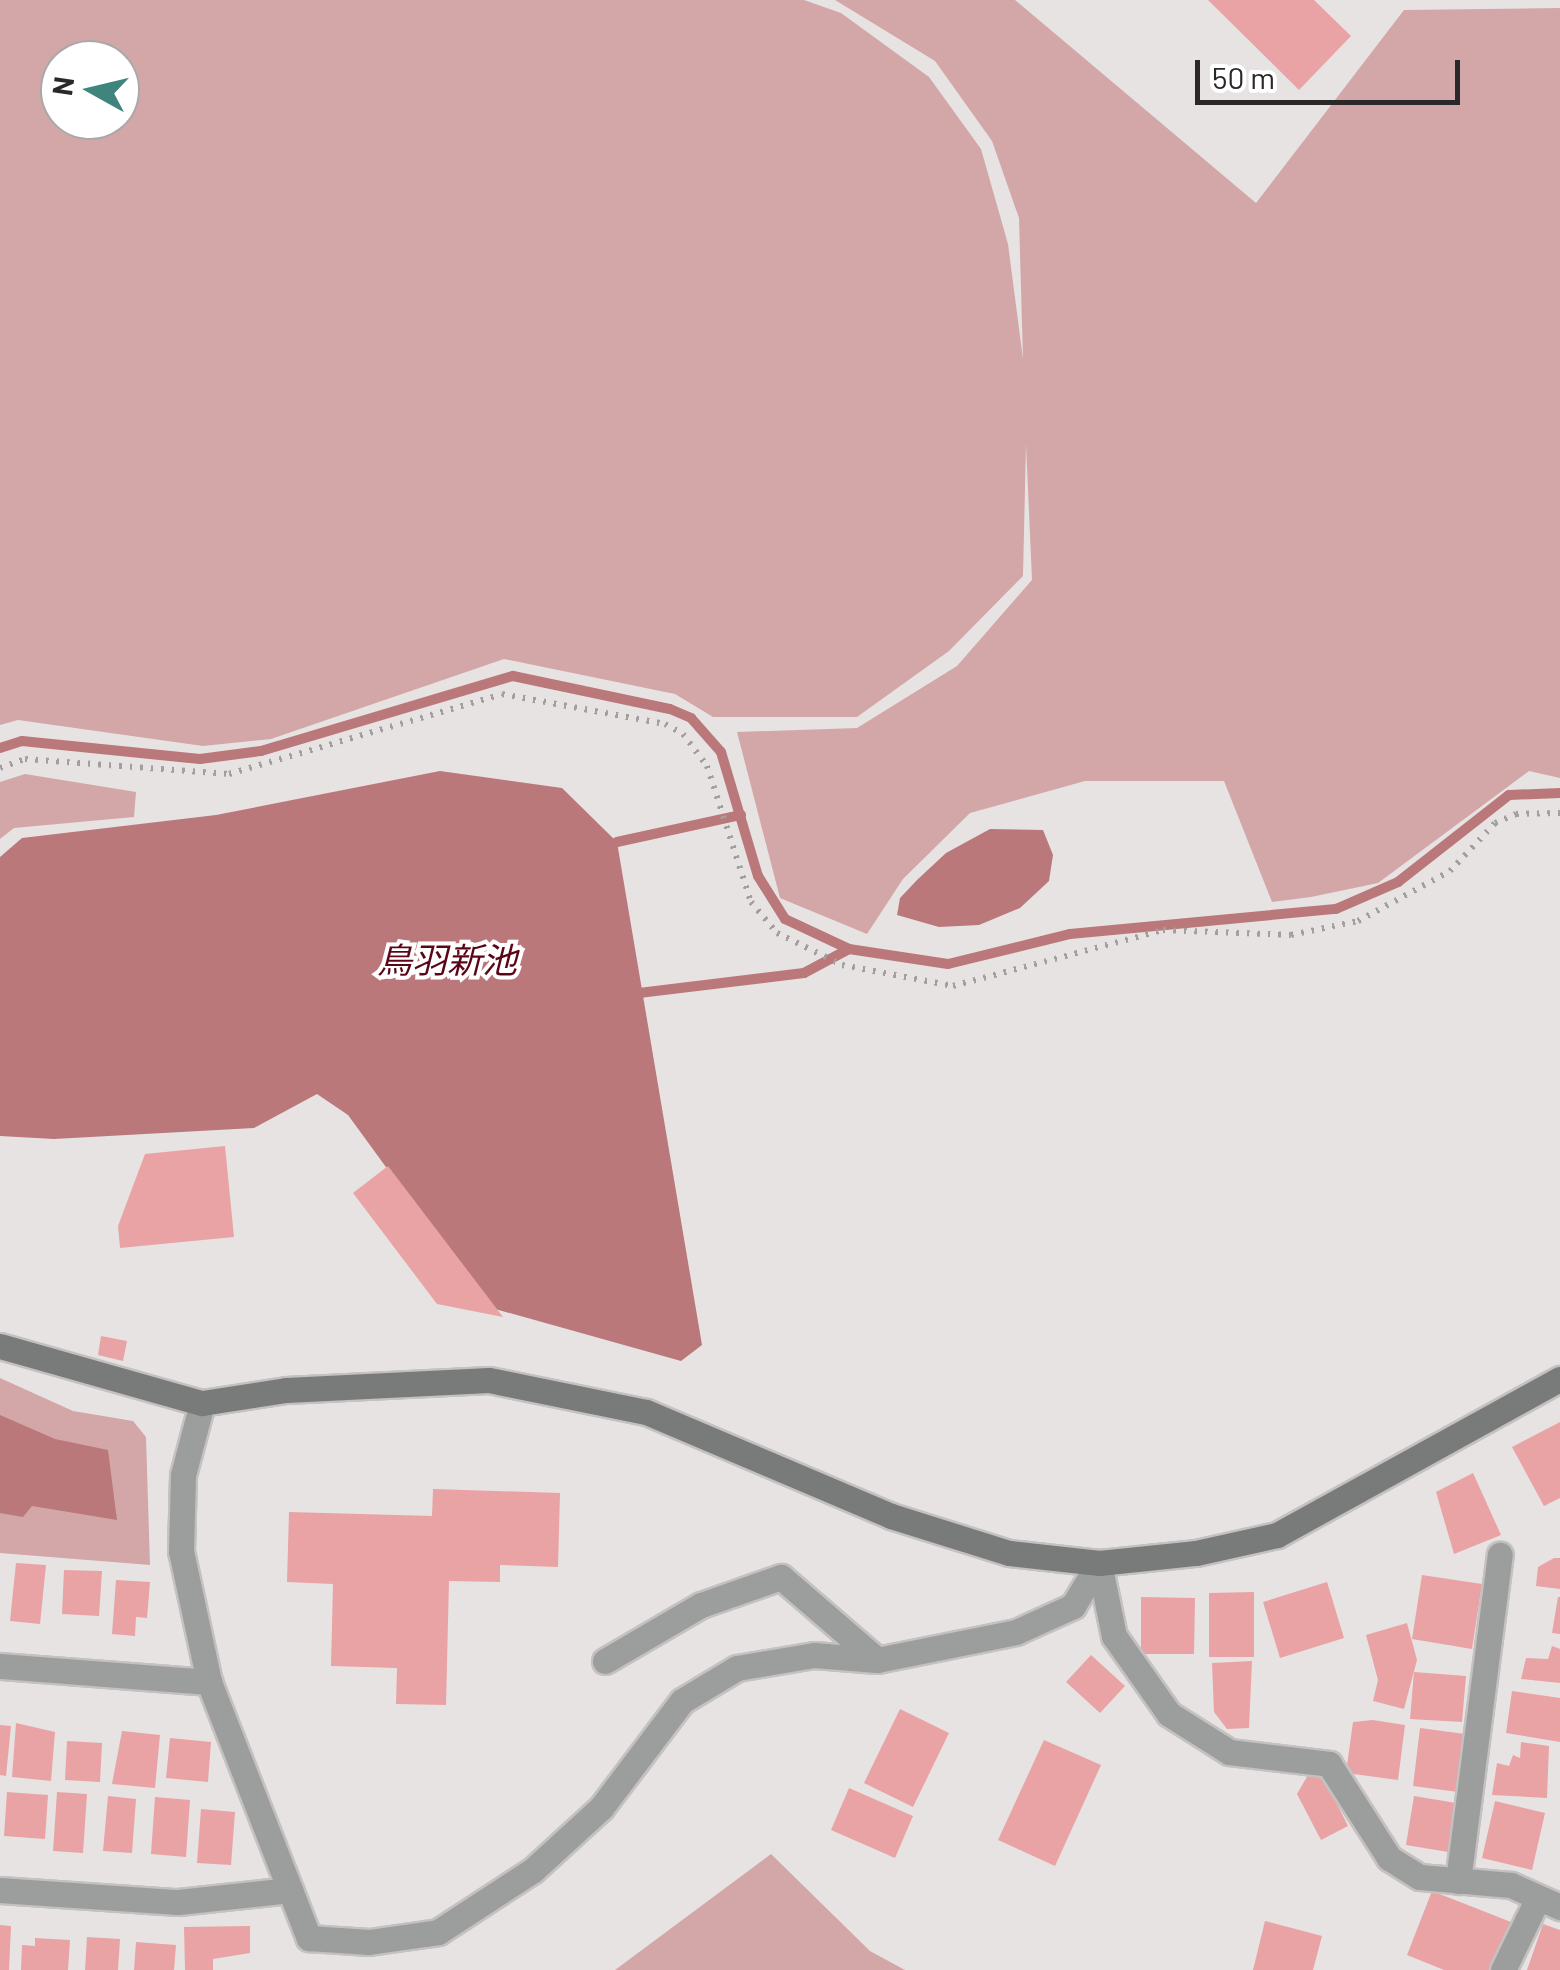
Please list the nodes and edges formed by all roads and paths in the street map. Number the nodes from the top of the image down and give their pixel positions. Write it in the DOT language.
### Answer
graph roads {
  1 [pos="0,768"];
  2 [pos="1560,813"];
  3 [pos="0,1346"];
  4 [pos="1560,1379"];
  5 [pos="202,1403"];
  6 [pos="1500,1556"];
  7 [pos="1099,1563"];
  8 [pos="877,1660"];
  9 [pos="606,1661"];
  10 [pos="0,1666"];
  11 [pos="209,1682"];
  12 [pos="1458,1881"];
  13 [pos="0,1890"];
  14 [pos="290,1890"];
  15 [pos="1549,1903"];
  16 [pos="1503,1970"];
  1 -- 2 [label="path"];
  3 -- 5 [label="street"];
  4 -- 7 [label="street"];
  5 -- 7 [label="street"];
  5 -- 11 [label="street"];
  6 -- 12 [label="street"];
  7 -- 8 [label="street"];
  7 -- 12 [label="street"];
  8 -- 9 [label="street"];
  8 -- 14 [label="street"];
  10 -- 11 [label="street"];
  11 -- 14 [label="street"];
  12 -- 15 [label="street"];
  13 -- 14 [label="street"];
  15 -- 16 [label="street"];
}
